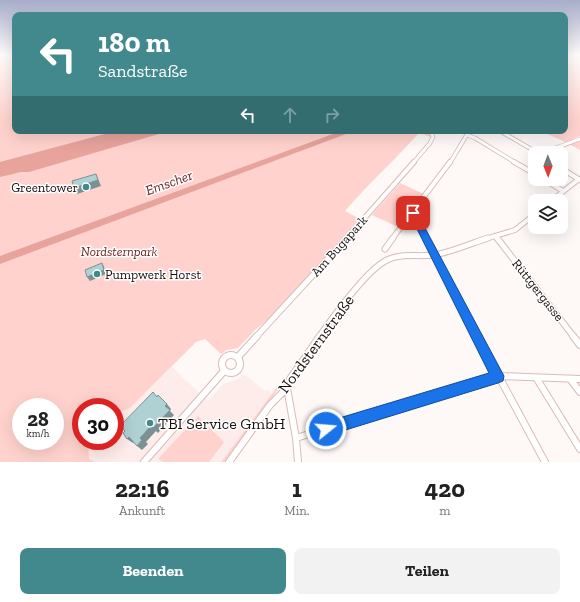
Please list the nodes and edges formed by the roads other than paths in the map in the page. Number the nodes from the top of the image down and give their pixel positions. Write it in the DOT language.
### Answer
graph roads {
  1 [pos="431,134"];
  2 [pos="467,134"];
  3 [pos="469,134"];
  4 [pos="505,134"];
  5 [pos="580,139"];
  6 [pos="561,146"];
  7 [pos="528,147"];
  8 [pos="528,170"];
  9 [pos="568,172"];
  10 [pos="580,180"];
  11 [pos="555,186"];
  12 [pos="563,191"];
  13 [pos="559,194"];
  14 [pos="413,213"];
  15 [pos="528,220"];
  16 [pos="494,236"];
  17 [pos="385,249"];
  18 [pos="434,254"];
  19 [pos="580,345"];
  20 [pos="238,357"];
  21 [pos="224,371"];
  22 [pos="498,376"];
  23 [pos="537,379"];
  24 [pos="580,379"];
  25 [pos="571,380"];
  26 [pos="287,388"];
  27 [pos="580,392"];
  28 [pos="296,438"];
  29 [pos="580,448"];
  30 [pos="144,462"];
  31 [pos="230,462"];
  32 [pos="298,462"];
  33 [pos="546,462"];
  1 -- 20 [label="street, Am Bugapark"];
  2 -- 14 [label="street"];
  3 -- 8 [label="street"];
  4 -- 7 [label="street"];
  5 -- 6 [label="street"];
  9 -- 10 [label="street"];
  10 -- 12 [label="street"];
  11 -- 12 [label="street"];
  12 -- 13 [label="street"];
  14 -- 17 [label="street"];
  14 -- 18 [label="street"];
  15 -- 16 [label="street"];
  16 -- 18 [label="street"];
  16 -- 19 [label="street, Rüttgergasse"];
  18 -- 22 [label="street"];
  18 -- 26 [label="street, Nordsternstraße"];
  20 -- 21 [label="street"];
  20 -- 21 [label="street"];
  21 -- 30 [label="street"];
  22 -- 23 [label="street"];
  22 -- 28 [label="street"];
  22 -- 33 [label="street"];
  23 -- 25 [label="street"];
  23 -- 29 [label="street"];
  24 -- 25 [label="street"];
  25 -- 27 [label="street"];
  26 -- 28 [label="street"];
  26 -- 31 [label="street, Nordsternstraße"];
  28 -- 32 [label="street"];
}
